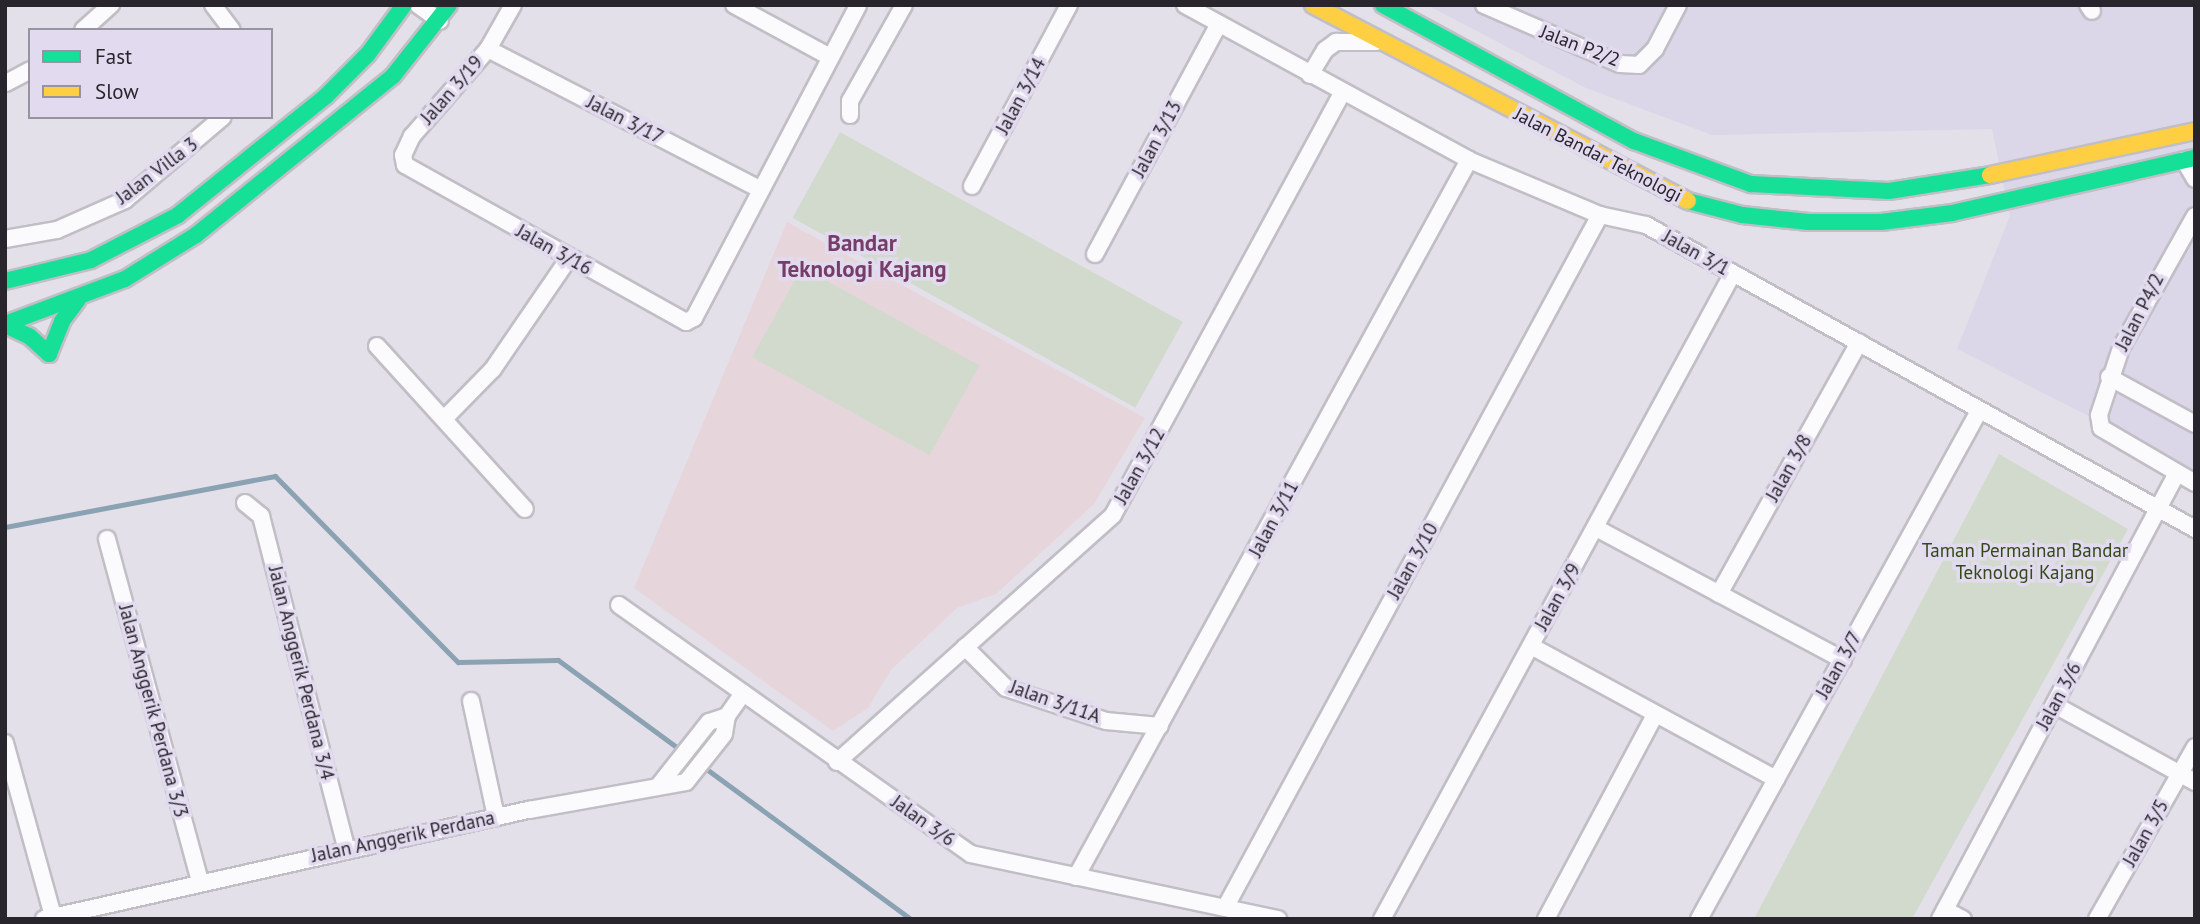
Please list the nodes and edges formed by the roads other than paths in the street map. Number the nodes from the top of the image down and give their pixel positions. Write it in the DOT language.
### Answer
graph roads {
  1 [pos="111,5"];
  2 [pos="213,5"];
  3 [pos="404,5"];
  4 [pos="418,5"];
  5 [pos="449,5"];
  6 [pos="513,5"];
  7 [pos="734,5"];
  8 [pos="858,5"];
  9 [pos="904,5"];
  10 [pos="1069,5"];
  11 [pos="1185,5"];
  12 [pos="1313,5"];
  13 [pos="1383,5"];
  14 [pos="1484,5"];
  15 [pos="1678,5"];
  16 [pos="440,21"];
  17 [pos="1219,24"];
  18 [pos="85,28"];
  19 [pos="230,28"];
  20 [pos="1434,33"];
  21 [pos="1382,42"];
  22 [pos="488,49"];
  23 [pos="830,57"];
  24 [pos="1426,66"];
  25 [pos="28,71"];
  26 [pos="1310,75"];
  27 [pos="6,83"];
  28 [pos="1343,92"];
  29 [pos="850,115"];
  30 [pos="221,119"];
  31 [pos="2195,131"];
  32 [pos="2189,159"];
  33 [pos="1468,160"];
  34 [pos="415,172"];
  35 [pos="2195,179"];
  36 [pos="972,186"];
  37 [pos="761,190"];
  38 [pos="1600,215"];
  39 [pos="2195,216"];
  40 [pos="5,239"];
  41 [pos="1095,254"];
  42 [pos="569,258"];
  43 [pos="1733,273"];
  44 [pos="5,281"];
  45 [pos="80,299"];
  46 [pos="5,325"];
  47 [pos="1859,342"];
  48 [pos="377,346"];
  49 [pos="2109,377"];
  50 [pos="1979,411"];
  51 [pos="444,419"];
  52 [pos="2195,424"];
  53 [pos="2177,473"];
  54 [pos="2195,483"];
  55 [pos="245,503"];
  56 [pos="525,509"];
  57 [pos="2157,510"];
  58 [pos="1596,528"];
  59 [pos="2195,529"];
  60 [pos="107,539"];
  61 [pos="1719,594"];
  62 [pos="619,605"];
  63 [pos="1531,646"];
  64 [pos="965,647"];
  65 [pos="1843,660"];
  66 [pos="743,694"];
  67 [pos="471,701"];
  68 [pos="2055,705"];
  69 [pos="1655,715"];
  70 [pos="727,716"];
  71 [pos="1160,726"];
  72 [pos="5,743"];
  73 [pos="2195,747"];
  74 [pos="838,762"];
  75 [pos="2179,773"];
  76 [pos="1776,779"];
  77 [pos="2195,782"];
  78 [pos="660,785"];
  79 [pos="496,817"];
  80 [pos="346,850"];
  81 [pos="1076,877"];
  82 [pos="200,882"];
  83 [pos="1224,908"];
  84 [pos="1942,914"];
  85 [pos="49,918"];
  86 [pos="1278,919"];
  87 [pos="1382,919"];
  88 [pos="1546,919"];
  89 [pos="1699,919"];
  90 [pos="1963,919"];
  91 [pos="2097,919"];
  1 -- 18 [label="street"];
  2 -- 19 [label="street"];
  3 -- 44 [label="street"];
  4 -- 16 [label="street"];
  5 -- 16 [label="street"];
  6 -- 22 [label="street, Jalan 3/19"];
  7 -- 23 [label="street"];
  8 -- 23 [label="street"];
  9 -- 29 [label="street"];
  10 -- 36 [label="street, Jalan 3/14"];
  11 -- 17 [label="street, Jalan 3/1"];
  12 -- 21 [label="street, Jalan Bandar Teknologi"];
  13 -- 20 [label="street, Jalan Bandar Teknologi"];
  14 -- 15 [label="street, Jalan P2/2"];
  16 -- 45 [label="street"];
  17 -- 26 [label="street, Jalan 3/1"];
  17 -- 41 [label="street, Jalan 3/13"];
  20 -- 24 [label="street"];
  20 -- 31 [label="street, Jalan Bandar Teknologi"];
  21 -- 24 [label="street, Jalan Bandar Teknologi"];
  21 -- 26 [label="street"];
  22 -- 34 [label="street, Jalan 3/19"];
  22 -- 37 [label="street, Jalan 3/17"];
  23 -- 37 [label="street"];
  24 -- 32 [label="street, Jalan Bandar Teknologi"];
  25 -- 27 [label="street"];
  26 -- 28 [label="street, Jalan 3/1"];
  28 -- 33 [label="street, Jalan 3/1"];
  28 -- 64 [label="street, Jalan 3/12"];
  30 -- 40 [label="street, Jalan Villa 3"];
  32 -- 35 [label="street"];
  33 -- 38 [label="street, Jalan 3/1"];
  33 -- 71 [label="street, Jalan 3/11"];
  34 -- 42 [label="street, Jalan 3/16"];
  37 -- 42 [label="street, Jalan 3/16"];
  38 -- 43 [label="street, Jalan 3/1"];
  38 -- 83 [label="street, Jalan 3/10"];
  39 -- 49 [label="street, Jalan P4/2"];
  42 -- 51 [label="street"];
  43 -- 47 [label="street, Jalan 3/1"];
  43 -- 58 [label="street, Jalan 3/9"];
  45 -- 46 [label="street"];
  45 -- 46 [label="street"];
  47 -- 50 [label="street, Jalan 3/1"];
  47 -- 61 [label="street, Jalan 3/8"];
  48 -- 51 [label="street"];
  49 -- 52 [label="street"];
  49 -- 53 [label="street, Jalan P4/2"];
  50 -- 57 [label="street, Jalan 3/1"];
  50 -- 65 [label="street, Jalan 3/7"];
  51 -- 56 [label="street"];
  53 -- 54 [label="street"];
  53 -- 57 [label="street, Jalan 3/6"];
  55 -- 80 [label="street, Jalan Anggerik Perdana 3/4"];
  57 -- 59 [label="street, Jalan 3/1"];
  57 -- 68 [label="street, Jalan 3/6"];
  58 -- 61 [label="street"];
  58 -- 63 [label="street, Jalan 3/9"];
  60 -- 82 [label="street, Jalan Anggerik Perdana 3/3"];
  61 -- 65 [label="street"];
  62 -- 66 [label="street, Jalan 3/6"];
  63 -- 69 [label="street"];
  63 -- 87 [label="street, Jalan 3/9"];
  64 -- 71 [label="street, Jalan 3/11A"];
  64 -- 74 [label="street, Jalan 3/12"];
  65 -- 76 [label="street, Jalan 3/7"];
  66 -- 70 [label="street, Jalan Anggerik Perdana"];
  66 -- 74 [label="street, Jalan 3/6"];
  67 -- 79 [label="street"];
  68 -- 75 [label="street"];
  68 -- 84 [label="street, Jalan 3/6"];
  69 -- 76 [label="street"];
  69 -- 88 [label="street"];
  70 -- 78 [label="street"];
  70 -- 78 [label="street, Jalan Anggerik Perdana"];
  71 -- 81 [label="street, Jalan 3/11"];
  72 -- 85 [label="street"];
  73 -- 75 [label="street, Jalan 3/5"];
  74 -- 81 [label="street, Jalan 3/6"];
  75 -- 77 [label="street"];
  75 -- 91 [label="street, Jalan 3/5"];
  76 -- 89 [label="street, Jalan 3/7"];
  78 -- 79 [label="street, Jalan Anggerik Perdana"];
  79 -- 80 [label="street, Jalan Anggerik Perdana"];
  80 -- 82 [label="street, Jalan Anggerik Perdana"];
  81 -- 83 [label="street, Jalan 3/6"];
  82 -- 85 [label="street, Jalan Anggerik Perdana"];
  83 -- 86 [label="street, Jalan 3/6"];
  84 -- 90 [label="street"];
}
